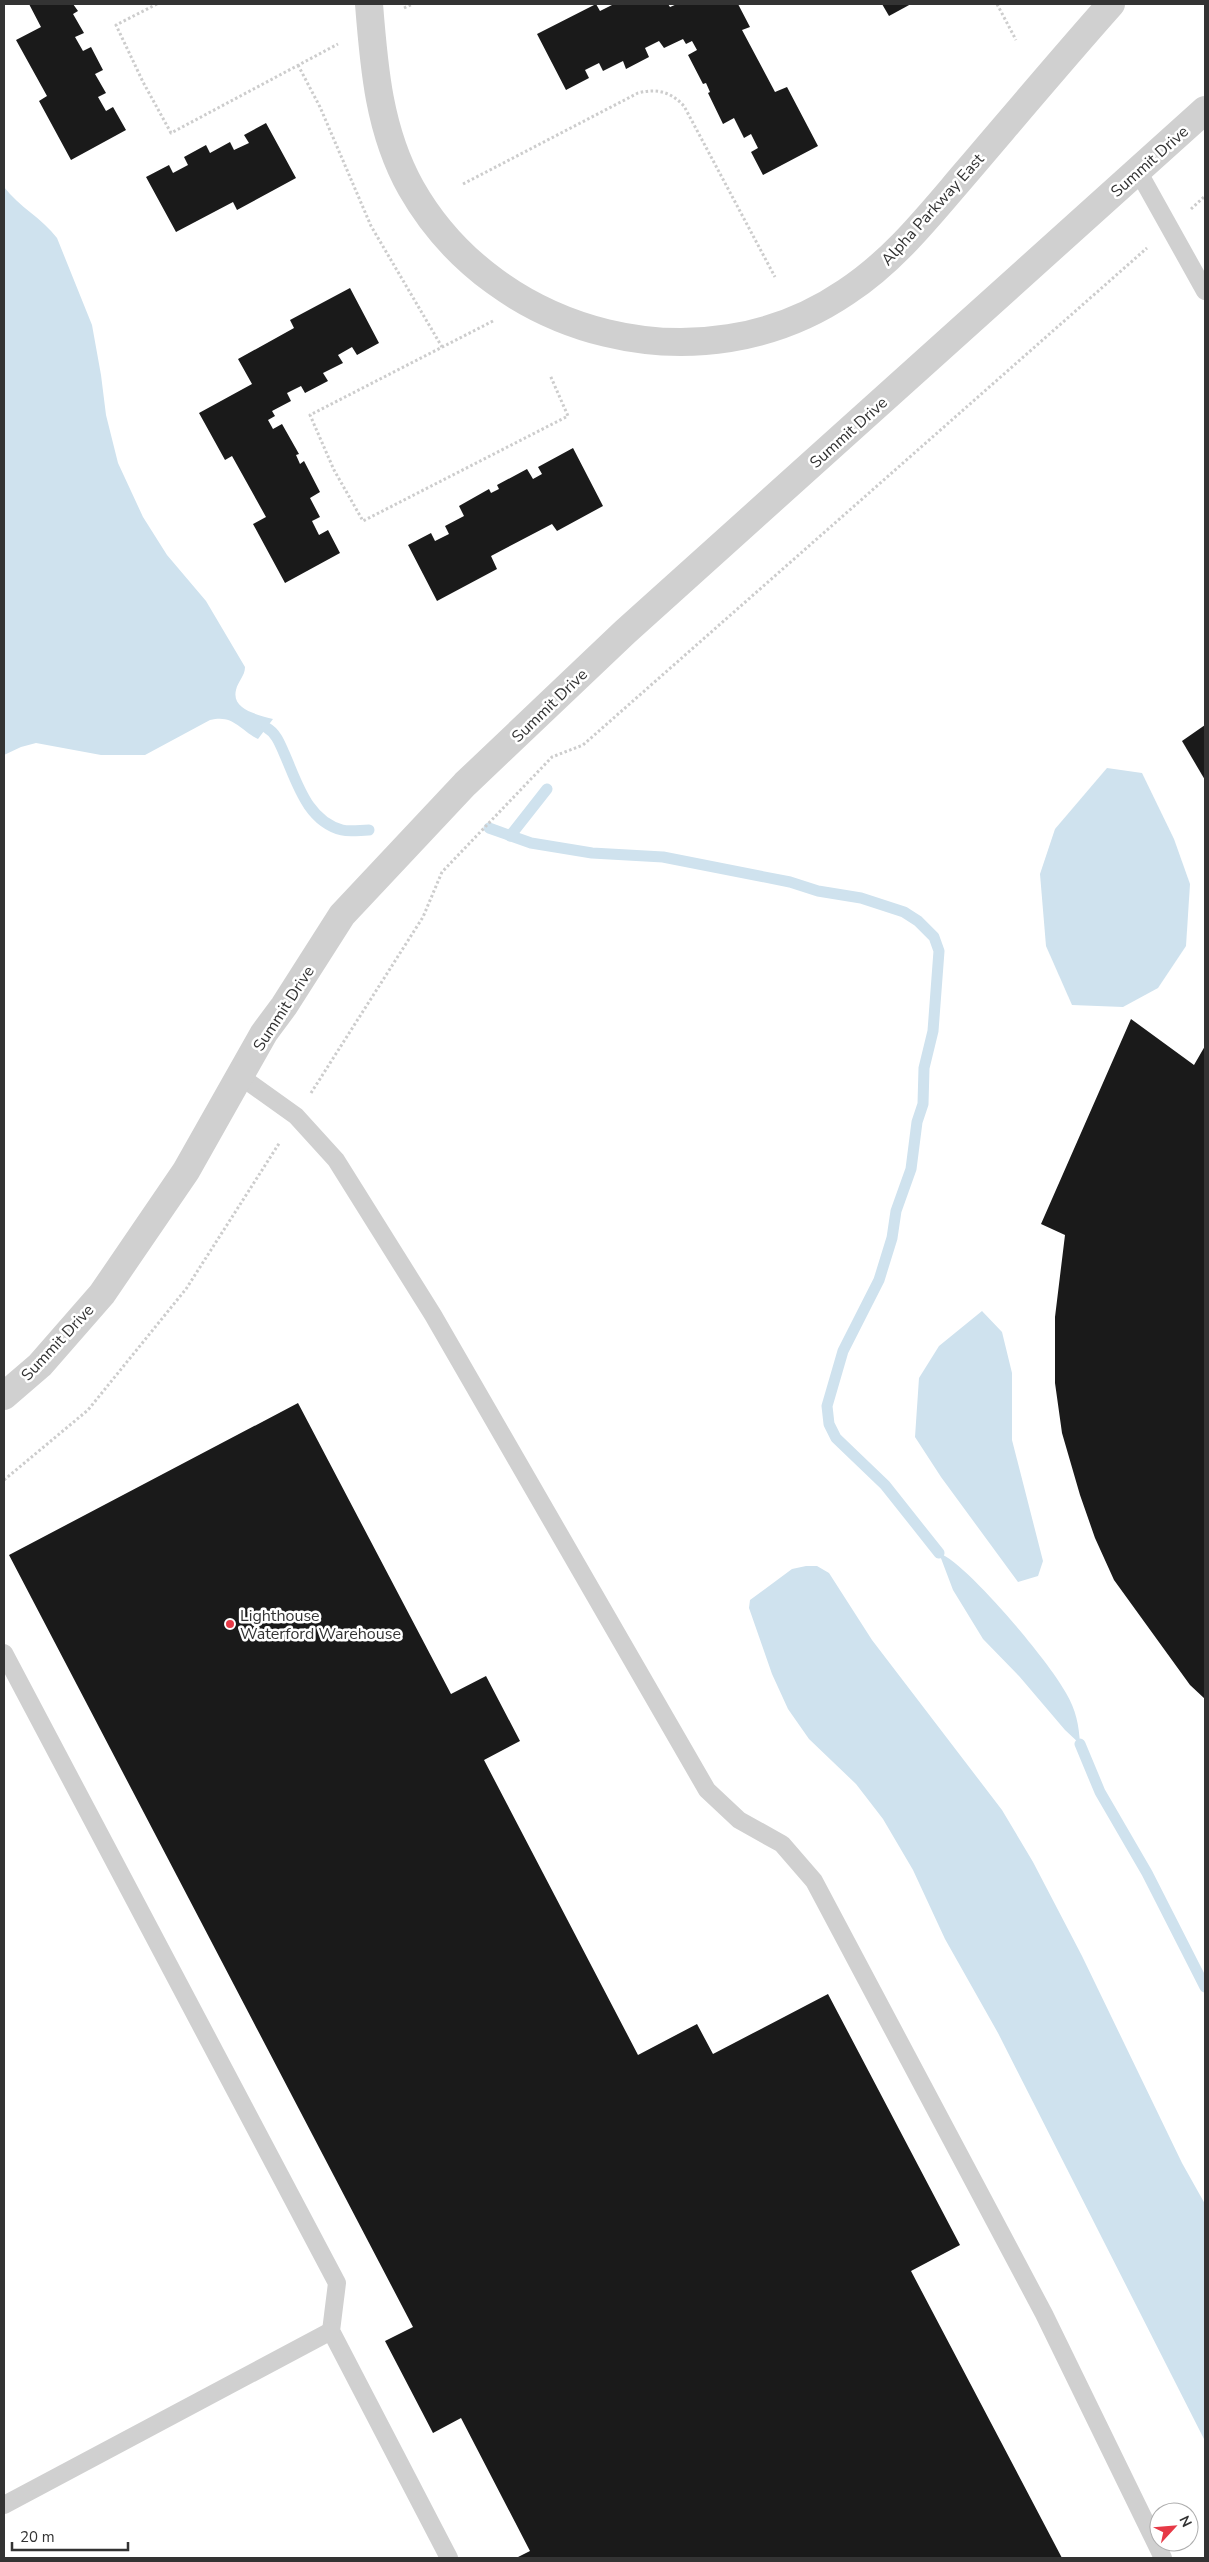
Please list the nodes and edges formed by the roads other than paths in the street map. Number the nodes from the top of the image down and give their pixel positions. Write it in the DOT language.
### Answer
graph roads {
  1 [pos="369,4"];
  2 [pos="1111,4"];
  3 [pos="1205,110"];
  4 [pos="1138,171"];
  5 [pos="1205,291"];
  6 [pos="240,1076"];
  7 [pos="4,1396"];
  8 [pos="4,1653"];
  9 [pos="332,2331"];
  10 [pos="4,2505"];
  11 [pos="449,2558"];
  12 [pos="1163,2558"];
  1 -- 2 [label="street, Alpha Parkway East"];
  3 -- 4 [label="street, Summit Drive"];
  4 -- 5 [label="lane"];
  4 -- 6 [label="street, Summit Drive"];
  6 -- 7 [label="street, Summit Drive"];
  6 -- 12 [label="lane"];
  8 -- 9 [label="lane"];
  9 -- 10 [label="lane"];
  9 -- 11 [label="lane"];
}
